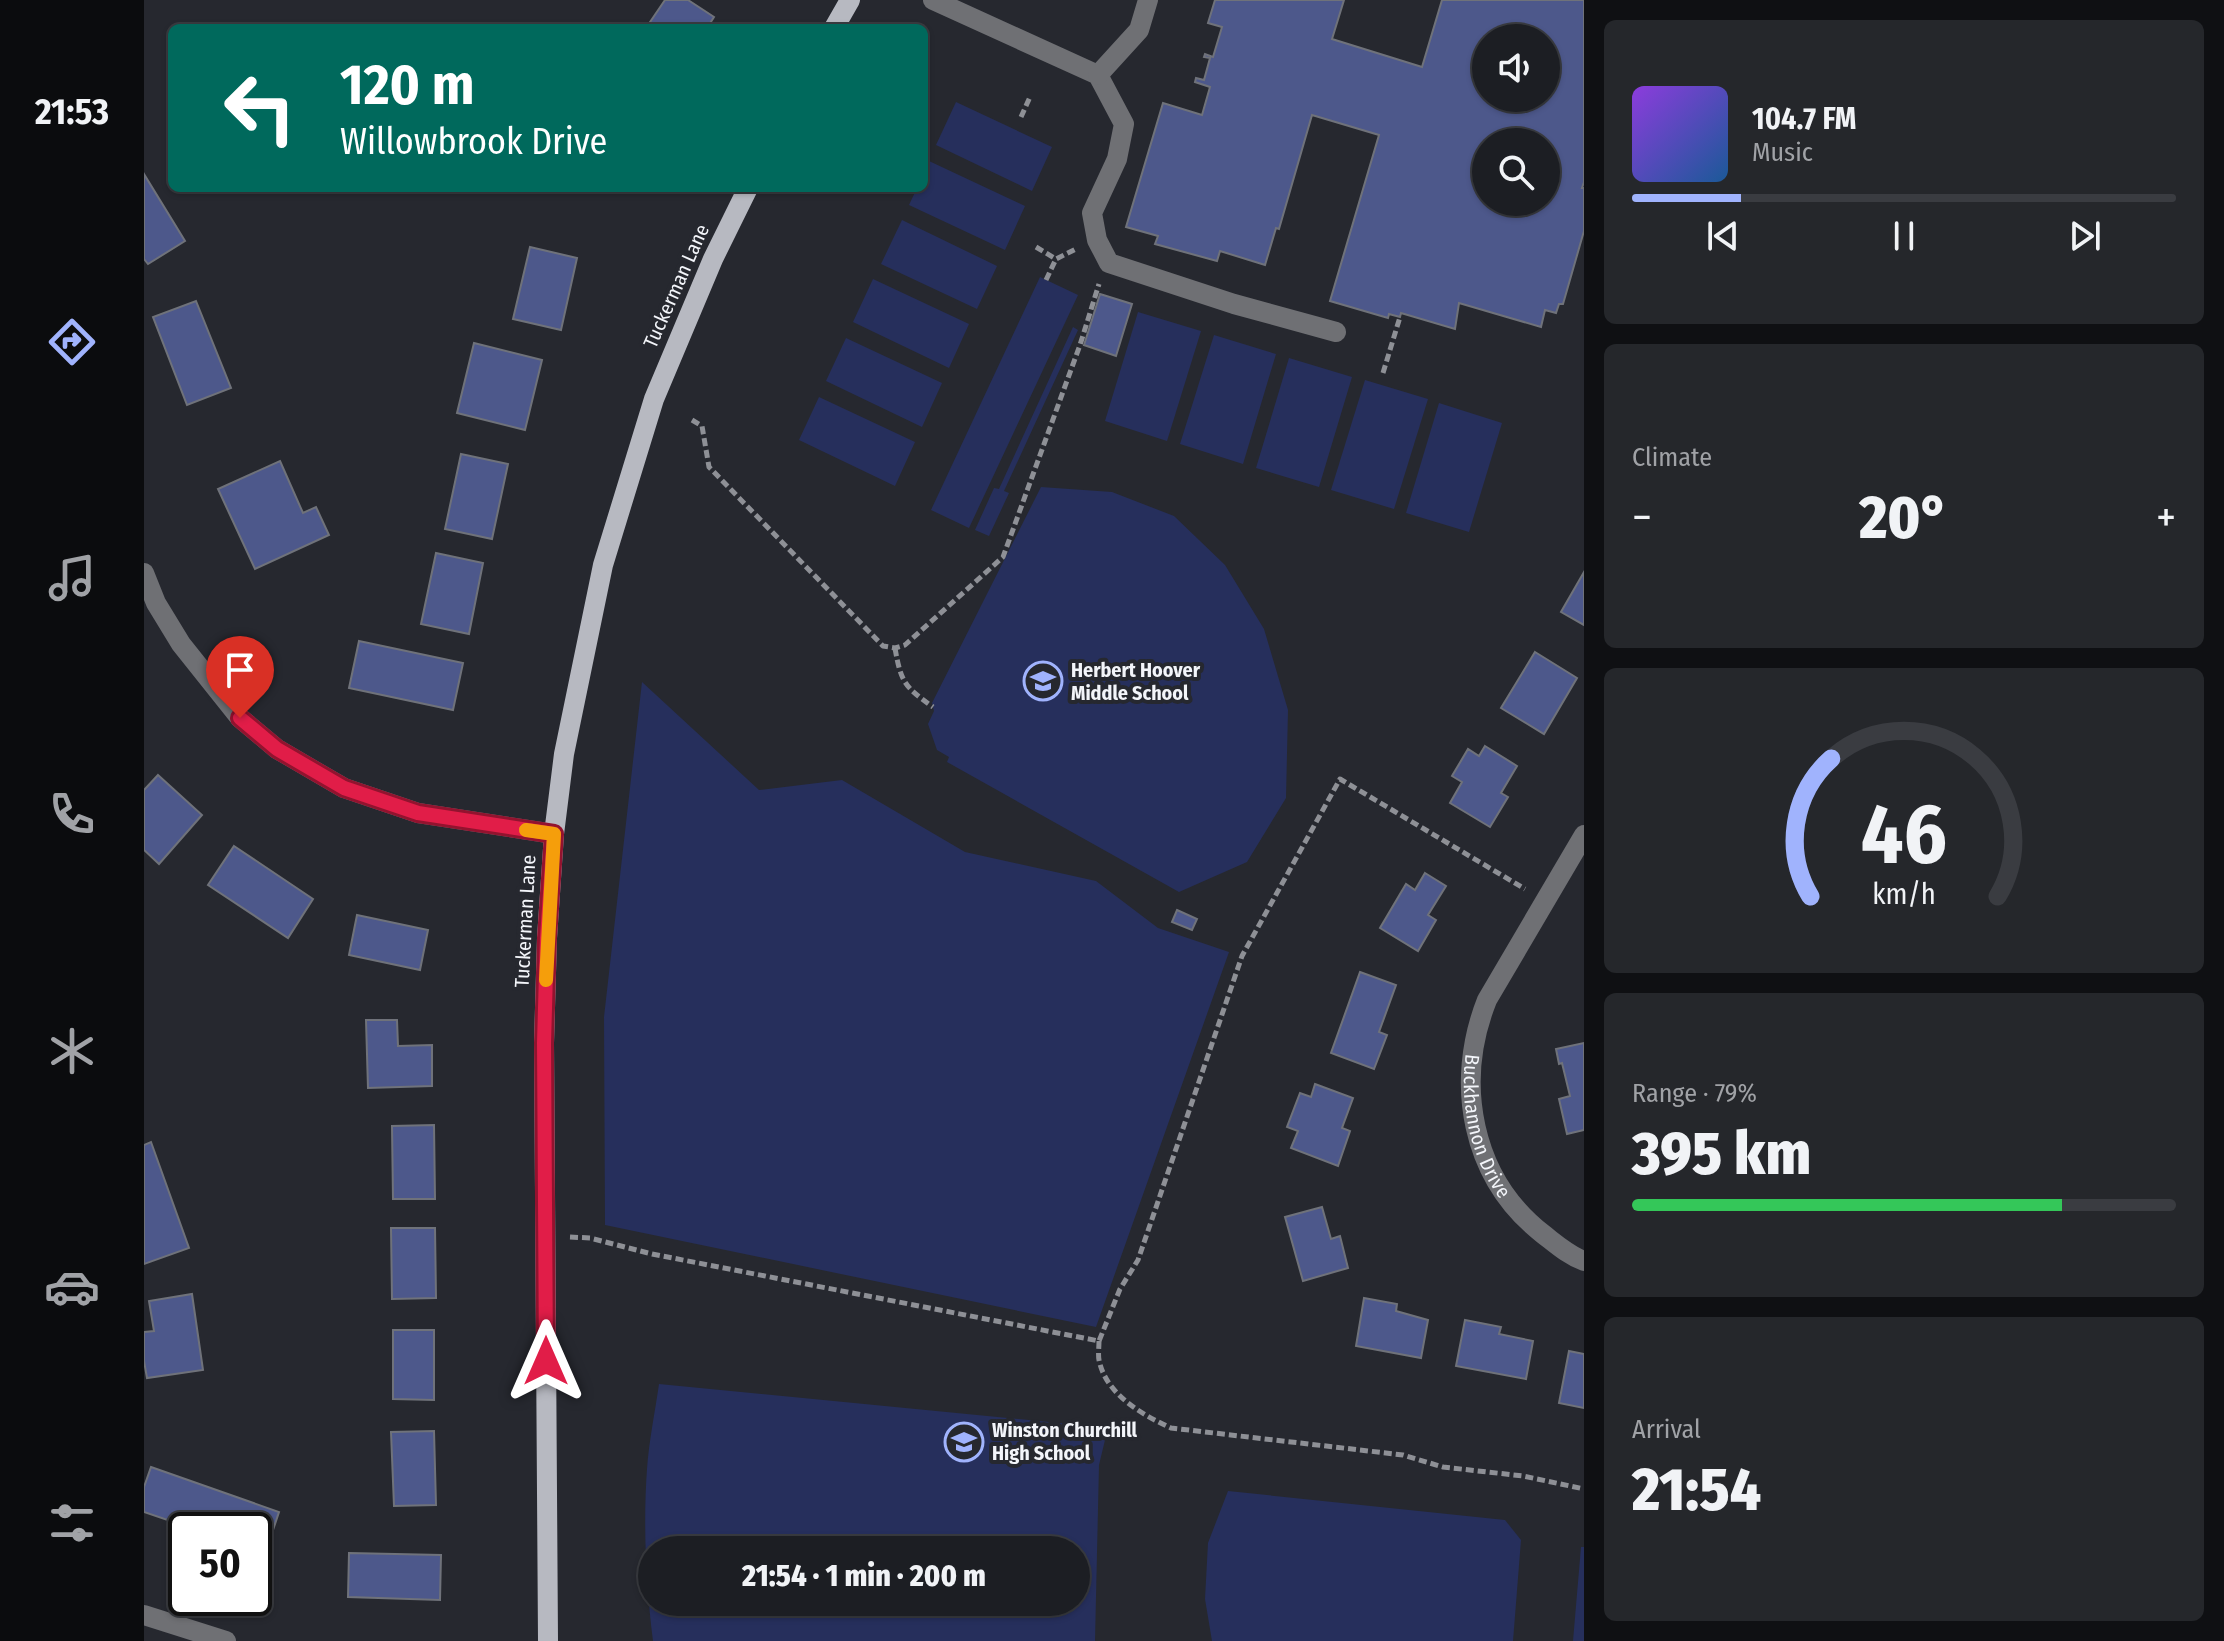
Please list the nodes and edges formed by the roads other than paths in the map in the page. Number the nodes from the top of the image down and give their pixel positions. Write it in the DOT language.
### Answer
graph roads {
  1 [pos="850,0"];
  2 [pos="933,0"];
  3 [pos="1148,0"];
  4 [pos="836,24"];
  5 [pos="1098,75"];
  6 [pos="746,192"];
  7 [pos="1336,332"];
  8 [pos="144,573"];
  9 [pos="554,834"];
  10 [pos="1582,842"];
  11 [pos="1584,1261"];
  12 [pos="144,1615"];
  13 [pos="226,1641"];
  14 [pos="548,1641"];
  1 -- 4 [label="main road"];
  2 -- 5 [label="street"];
  3 -- 5 [label="street"];
  5 -- 7 [label="street"];
  6 -- 9 [label="main road, Tuckerman Lane"];
  8 -- 9 [label="street"];
  9 -- 14 [label="main road, Tuckerman Lane"];
  10 -- 11 [label="street, Buckhannon Drive"];
  12 -- 13 [label="street"];
}
